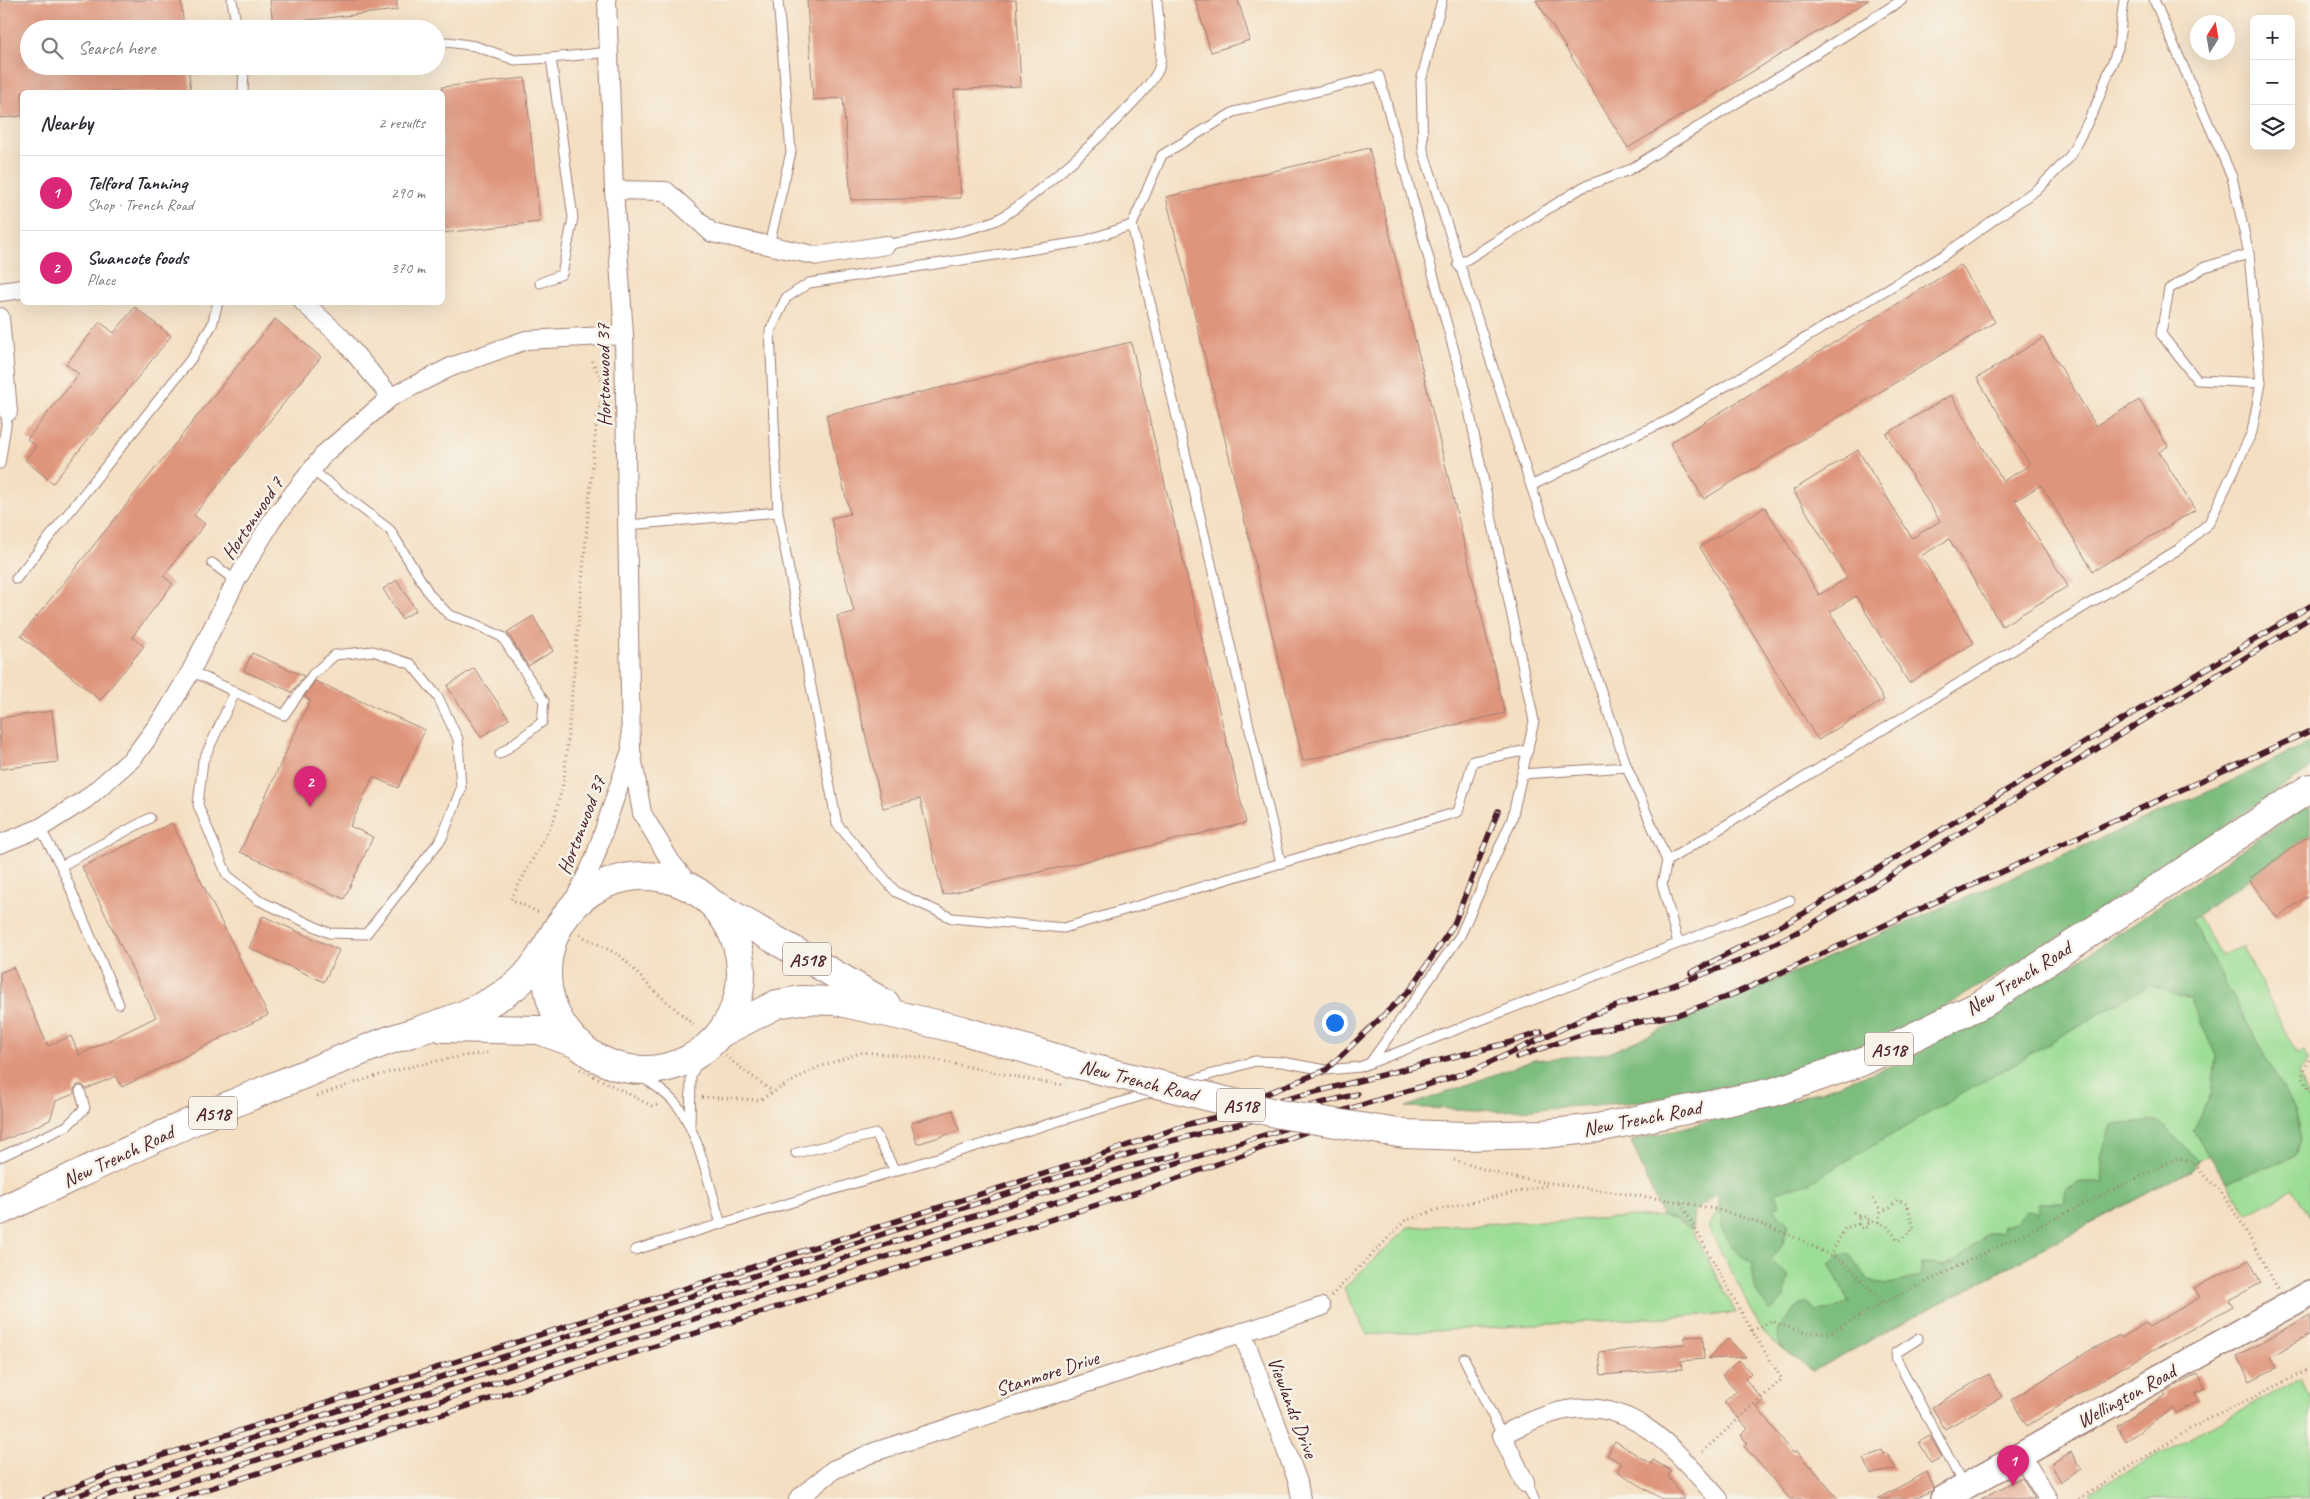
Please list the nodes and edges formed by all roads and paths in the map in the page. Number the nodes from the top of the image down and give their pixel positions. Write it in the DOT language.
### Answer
graph roads {
  1 [pos="232,0"];
  2 [pos="607,0"];
  3 [pos="778,0"];
  4 [pos="1157,0"];
  5 [pos="1442,0"];
  6 [pos="1902,0"];
  7 [pos="2124,0"];
  8 [pos="2154,0"];
  9 [pos="235,20"];
  10 [pos="445,42"];
  11 [pos="611,52"];
  12 [pos="551,58"];
  13 [pos="244,75"];
  14 [pos="243,90"];
  15 [pos="614,190"];
  16 [pos="1132,225"];
  17 [pos="768,245"];
  18 [pos="886,245"];
  19 [pos="2249,254"];
  20 [pos="1458,266"];
  21 [pos="540,282"];
  22 [pos="20,289"];
  23 [pos="0,292"];
  24 [pos="217,305"];
  25 [pos="306,305"];
  26 [pos="0,317"];
  27 [pos="624,335"];
  28 [pos="592,360"];
  29 [pos="2262,383"];
  30 [pos="391,397"];
  31 [pos="8,412"];
  32 [pos="0,464"];
  33 [pos="312,470"];
  34 [pos="1531,486"];
  35 [pos="778,512"];
  36 [pos="628,525"];
  37 [pos="212,563"];
  38 [pos="16,579"];
  39 [pos="236,581"];
  40 [pos="191,671"];
  41 [pos="235,692"];
  42 [pos="631,750"];
  43 [pos="1528,750"];
  44 [pos="500,754"];
  45 [pos="1627,766"];
  46 [pos="1522,774"];
  47 [pos="2310,788"];
  48 [pos="150,818"];
  49 [pos="40,828"];
  50 [pos="0,844"];
  51 [pos="1667,862"];
  52 [pos="1281,863"];
  53 [pos="61,866"];
  54 [pos="702,896"];
  55 [pos="1790,900"];
  56 [pos="561,921"];
  57 [pos="1678,943"];
  58 [pos="120,1004"];
  59 [pos="904,1015"];
  60 [pos="432,1028"];
  61 [pos="711,1041"];
  62 [pos="488,1053"];
  63 [pos="576,1055"];
  64 [pos="2309,1060"];
  65 [pos="1370,1063"];
  66 [pos="626,1068"];
  67 [pos="1041,1082"];
  68 [pos="80,1091"];
  69 [pos="773,1092"];
  70 [pos="2310,1092"];
  71 [pos="311,1098"];
  72 [pos="690,1099"];
  73 [pos="674,1102"];
  74 [pos="690,1126"];
  75 [pos="796,1153"];
  76 [pos="0,1157"];
  77 [pos="1444,1157"];
  78 [pos="895,1171"];
  79 [pos="1552,1184"];
  80 [pos="1873,1198"];
  81 [pos="1681,1202"];
  82 [pos="1850,1210"];
  83 [pos="0,1211"];
  84 [pos="1881,1211"];
  85 [pos="1859,1216"];
  86 [pos="1868,1222"];
  87 [pos="1878,1222"];
  88 [pos="721,1224"];
  89 [pos="1858,1224"];
  90 [pos="635,1250"];
  91 [pos="1830,1256"];
  92 [pos="2310,1293"];
  93 [pos="1883,1303"];
  94 [pos="2287,1306"];
  95 [pos="1320,1307"];
  96 [pos="1752,1331"];
  97 [pos="1242,1332"];
  98 [pos="1918,1339"];
  99 [pos="1464,1358"];
  100 [pos="2310,1369"];
  101 [pos="1502,1435"];
  102 [pos="2021,1455"];
  103 [pos="1688,1465"];
  104 [pos="1525,1483"];
  105 [pos="1964,1487"];
  106 [pos="798,1499"];
  107 [pos="1301,1499"];
  108 [pos="1534,1499"];
  109 [pos="1720,1499"];
  110 [pos="1943,1499"];
  111 [pos="2048,1499"];
  112 [pos="2079,1499"];
  1 -- 9 [label="lane"];
  2 -- 11 [label="street, Hortonwood 37"];
  3 -- 17 [label="lane"];
  4 -- 18 [label="lane"];
  5 -- 20 [label="lane"];
  6 -- 20 [label="lane"];
  7 -- 34 [label="lane"];
  8 -- 19 [label="lane"];
  10 -- 12 [label="lane"];
  11 -- 12 [label="lane"];
  11 -- 15 [label="street, Hortonwood 37"];
  12 -- 21 [label="lane"];
  13 -- 14 [label="lane"];
  15 -- 17 [label="street"];
  15 -- 27 [label="street, Hortonwood 37"];
  16 -- 35 [label="lane"];
  16 -- 43 [label="lane"];
  16 -- 52 [label="lane"];
  17 -- 18 [label="street"];
  19 -- 29 [label="lane"];
  19 -- 29 [label="lane"];
  20 -- 34 [label="lane"];
  22 -- 23 [label="street"];
  24 -- 38 [label="lane"];
  25 -- 30 [label="street"];
  26 -- 31 [label="street"];
  27 -- 30 [label="street, Hortonwood 7"];
  27 -- 36 [label="street, Hortonwood 37"];
  28 -- 56 [label="path"];
  29 -- 51 [label="lane"];
  30 -- 33 [label="street, Hortonwood 7"];
  31 -- 32 [label="lane"];
  33 -- 39 [label="street, Hortonwood 7"];
  33 -- 44 [label="lane"];
  34 -- 45 [label="lane"];
  35 -- 36 [label="lane"];
  35 -- 52 [label="lane"];
  36 -- 42 [label="street, Hortonwood 37"];
  37 -- 39 [label="lane"];
  39 -- 40 [label="street, Hortonwood 7"];
  40 -- 41 [label="lane"];
  40 -- 49 [label="street, Hortonwood 7"];
  41 -- 41 [label="lane"];
  42 -- 54 [label="street, Hortonwood 37"];
  42 -- 56 [label="street, Hortonwood 37"];
  43 -- 46 [label="lane"];
  43 -- 52 [label="lane"];
  45 -- 46 [label="lane"];
  45 -- 51 [label="lane"];
  46 -- 65 [label="lane"];
  47 -- 59 [label="highway, New Trench Road / A518, bridge"];
  48 -- 53 [label="lane"];
  49 -- 50 [label="street, Hortonwood 7"];
  49 -- 53 [label="lane"];
  51 -- 57 [label="lane"];
  53 -- 58 [label="lane"];
  54 -- 56 [label="highway, New Trench Road"];
  54 -- 59 [label="highway, New Trench Road / A518"];
  54 -- 61 [label="highway"];
  55 -- 57 [label="lane"];
  56 -- 60 [label="highway, New Trench Road / A518"];
  56 -- 61 [label="path"];
  56 -- 63 [label="highway"];
  57 -- 65 [label="lane"];
  59 -- 61 [label="highway, New Trench Road / A518"];
  60 -- 63 [label="highway, New Trench Road / A518"];
  60 -- 83 [label="highway, New Trench Road / A518"];
  61 -- 66 [label="highway, New Trench Road"];
  61 -- 69 [label="path"];
  61 -- 72 [label="lane"];
  62 -- 71 [label="path"];
  63 -- 66 [label="highway, New Trench Road"];
  63 -- 73 [label="path"];
  64 -- 70 [label="path"];
  65 -- 78 [label="lane"];
  66 -- 73 [label="lane"];
  67 -- 69 [label="path"];
  68 -- 76 [label="lane"];
  69 -- 72 [label="path"];
  72 -- 74 [label="lane"];
  73 -- 74 [label="lane"];
  74 -- 88 [label="lane"];
  75 -- 78 [label="lane"];
  77 -- 79 [label="path"];
  78 -- 88 [label="lane"];
  79 -- 81 [label="path"];
  79 -- 95 [label="path"];
  80 -- 84 [label="path"];
  81 -- 91 [label="path"];
  81 -- 96 [label="path"];
  82 -- 85 [label="path"];
  84 -- 87 [label="path"];
  84 -- 87 [label="path"];
  85 -- 86 [label="path"];
  85 -- 89 [label="path"];
  86 -- 87 [label="path"];
  86 -- 89 [label="path"];
  88 -- 90 [label="lane"];
  89 -- 91 [label="path"];
  91 -- 93 [label="path"];
  92 -- 94 [label="street, Wellington Road"];
  93 -- 94 [label="path"];
  93 -- 96 [label="path"];
  94 -- 102 [label="street, Wellington Road"];
  95 -- 97 [label="street, Stanmore Drive"];
  96 -- 103 [label="path"];
  97 -- 106 [label="street, Stanmore Drive"];
  97 -- 107 [label="street, Viewlands Drive"];
  98 -- 105 [label="lane"];
  99 -- 101 [label="lane"];
  100 -- 112 [label="path"];
  101 -- 103 [label="street"];
  101 -- 104 [label="street"];
  102 -- 105 [label="street, Wellington Road"];
  102 -- 111 [label="street"];
  103 -- 109 [label="street"];
  104 -- 108 [label="lane"];
  105 -- 110 [label="street, Wellington Road"];
}
